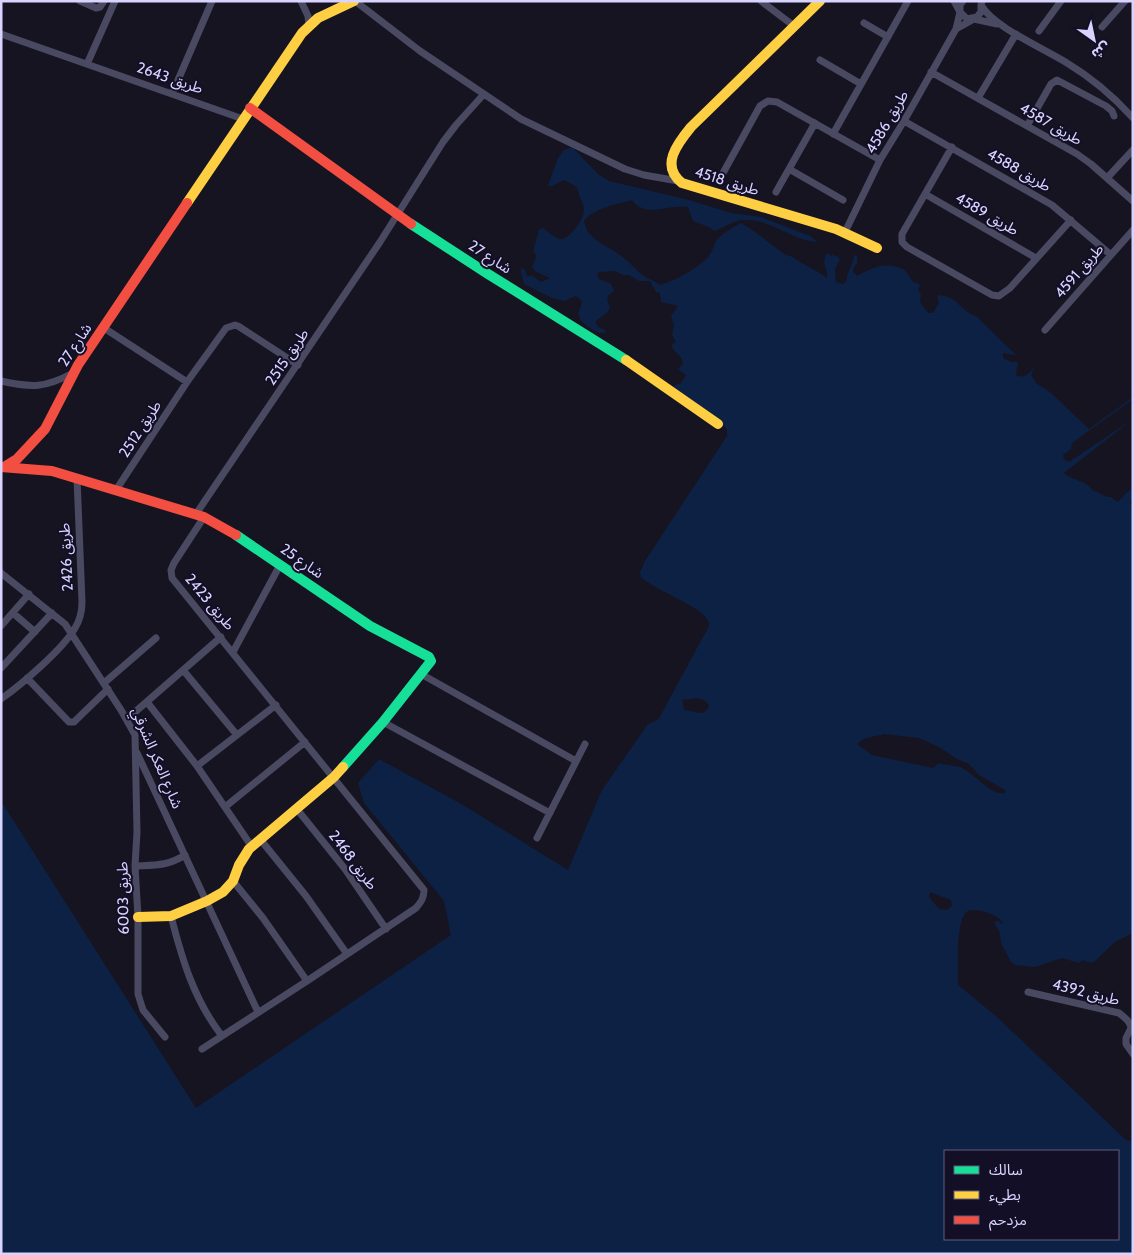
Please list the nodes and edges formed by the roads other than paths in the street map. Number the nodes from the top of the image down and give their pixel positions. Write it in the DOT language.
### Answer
graph roads {
  1 [pos="80,1"];
  2 [pos="104,1"];
  3 [pos="115,1"];
  4 [pos="212,1"];
  5 [pos="301,1"];
  6 [pos="354,1"];
  7 [pos="761,1"];
  8 [pos="820,1"];
  9 [pos="908,1"];
  10 [pos="954,1"];
  11 [pos="963,1"];
  12 [pos="1061,1"];
  13 [pos="1125,1"];
  14 [pos="980,3"];
  15 [pos="960,12"];
  16 [pos="974,19"];
  17 [pos="864,24"];
  18 [pos="999,24"];
  19 [pos="309,26"];
  20 [pos="794,26"];
  21 [pos="1102,27"];
  22 [pos="956,29"];
  23 [pos="1038,31"];
  24 [pos="1,34"];
  25 [pos="1016,34"];
  26 [pos="888,37"];
  27 [pos="820,60"];
  28 [pos="87,64"];
  29 [pos="931,72"];
  30 [pos="861,84"];
  31 [pos="172,94"];
  32 [pos="484,94"];
  33 [pos="978,98"];
  34 [pos="250,108"];
  35 [pos="1114,116"];
  36 [pos="1133,118"];
  37 [pos="243,119"];
  38 [pos="904,121"];
  39 [pos="815,124"];
  40 [pos="1027,126"];
  41 [pos="833,134"];
  42 [pos="952,148"];
  43 [pos="1133,150"];
  44 [pos="880,160"];
  45 [pos="789,169"];
  46 [pos="723,172"];
  47 [pos="1107,178"];
  48 [pos="678,181"];
  49 [pos="776,192"];
  50 [pos="925,194"];
  51 [pos="843,200"];
  52 [pos="1133,201"];
  53 [pos="398,214"];
  54 [pos="1071,220"];
  55 [pos="1133,230"];
  56 [pos="845,232"];
  57 [pos="877,248"];
  58 [pos="1111,255"];
  59 [pos="1036,258"];
  60 [pos="104,328"];
  61 [pos="1045,330"];
  62 [pos="298,365"];
  63 [pos="73,373"];
  64 [pos="1,381"];
  65 [pos="187,382"];
  66 [pos="718,424"];
  67 [pos="2,469"];
  68 [pos="77,478"];
  69 [pos="116,490"];
  70 [pos="200,515"];
  71 [pos="280,565"];
  72 [pos="1,573"];
  73 [pos="30,594"];
  74 [pos="13,613"];
  75 [pos="52,613"];
  76 [pos="1,626"];
  77 [pos="35,632"];
  78 [pos="72,633"];
  79 [pos="221,637"];
  80 [pos="156,638"];
  81 [pos="233,652"];
  82 [pos="3,664"];
  83 [pos="183,670"];
  84 [pos="421,674"];
  85 [pos="27,678"];
  86 [pos="106,686"];
  87 [pos="2,699"];
  88 [pos="146,702"];
  89 [pos="276,705"];
  90 [pos="127,719"];
  91 [pos="383,722"];
  92 [pos="237,735"];
  93 [pos="305,742"];
  94 [pos="585,744"];
  95 [pos="136,751"];
  96 [pos="576,761"];
  97 [pos="197,766"];
  98 [pos="334,777"];
  99 [pos="225,807"];
  100 [pos="296,808"];
  101 [pos="550,813"];
  102 [pos="260,838"];
  103 [pos="537,838"];
  104 [pos="252,847"];
  105 [pos="185,855"];
  106 [pos="135,866"];
  107 [pos="233,881"];
  108 [pos="207,901"];
  109 [pos="171,916"];
  110 [pos="138,917"];
  111 [pos="386,929"];
  112 [pos="348,954"];
  113 [pos="307,981"];
  114 [pos="1028,992"];
  115 [pos="258,1012"];
  116 [pos="222,1036"];
  117 [pos="165,1037"];
  118 [pos="202,1049"];
  119 [pos="1133,1054"];
  1 -- 2 [label="street"];
  3 -- 28 [label="street"];
  4 -- 31 [label="street"];
  5 -- 19 [label="street"];
  6 -- 19 [label="street, شارع 27"];
  6 -- 32 [label="street"];
  7 -- 20 [label="street"];
  8 -- 20 [label="street, طريق 4518"];
  9 -- 26 [label="street"];
  10 -- 15 [label="street"];
  11 -- 15 [label="street, طريق 4586"];
  12 -- 23 [label="street"];
  13 -- 21 [label="street"];
  14 -- 16 [label="street"];
  14 -- 18 [label="street"];
  15 -- 16 [label="street"];
  15 -- 22 [label="street, طريق 4586"];
  16 -- 18 [label="street"];
  16 -- 22 [label="street"];
  17 -- 26 [label="street"];
  18 -- 25 [label="street"];
  19 -- 34 [label="street, شارع 27"];
  20 -- 48 [label="street, طريق 4518"];
  22 -- 29 [label="street, طريق 4586"];
  24 -- 28 [label="street, طريق 2643"];
  25 -- 33 [label="street"];
  25 -- 36 [label="street"];
  26 -- 30 [label="street"];
  27 -- 30 [label="street"];
  28 -- 31 [label="street, طريق 2643"];
  29 -- 33 [label="street, طريق 4587"];
  29 -- 38 [label="street, طريق 4586"];
  30 -- 41 [label="street"];
  31 -- 37 [label="street, طريق 2643"];
  32 -- 48 [label="street"];
  32 -- 53 [label="street, طريق 2515"];
  33 -- 40 [label="street, طريق 4587"];
  34 -- 37 [label="street, شارع 27"];
  34 -- 53 [label="street, شارع 27"];
  35 -- 40 [label="street"];
  37 -- 60 [label="street, شارع 27"];
  38 -- 42 [label="street, طريق 4588"];
  38 -- 44 [label="street, طريق 4586"];
  39 -- 41 [label="street"];
  39 -- 45 [label="street"];
  39 -- 46 [label="street"];
  40 -- 47 [label="street, طريق 4587"];
  41 -- 44 [label="street"];
  42 -- 50 [label="street"];
  42 -- 54 [label="street, طريق 4588"];
  43 -- 47 [label="street"];
  44 -- 56 [label="street, طريق 4586"];
  45 -- 49 [label="street"];
  45 -- 51 [label="street"];
  47 -- 52 [label="street, طريق 4587"];
  48 -- 56 [label="street, طريق 4518"];
  50 -- 59 [label="street, طريق 4589"];
  50 -- 59 [label="street"];
  53 -- 62 [label="street, طريق 2515"];
  53 -- 66 [label="street, شارع 27"];
  54 -- 58 [label="street, طريق 4588"];
  54 -- 59 [label="street"];
  55 -- 58 [label="street, طريق 4591"];
  56 -- 57 [label="street, طريق 4518"];
  58 -- 61 [label="street, طريق 4591"];
  60 -- 63 [label="street, شارع 27"];
  60 -- 65 [label="street"];
  62 -- 65 [label="street, طريق 2512"];
  62 -- 70 [label="street, طريق 2515"];
  63 -- 64 [label="street"];
  63 -- 67 [label="street, شارع 27"];
  65 -- 69 [label="street, طريق 2512"];
  67 -- 68 [label="street, شارع 25"];
  68 -- 69 [label="street, شارع 25"];
  68 -- 78 [label="street, طريق 2426"];
  69 -- 70 [label="street, شارع 25"];
  70 -- 71 [label="street, شارع 25"];
  70 -- 79 [label="street, طريق 2423"];
  71 -- 81 [label="street, طريق 2423"];
  71 -- 84 [label="street, شارع 25"];
  72 -- 73 [label="street, شارع العكر الشرقي"];
  73 -- 74 [label="street"];
  73 -- 75 [label="street, شارع العكر الشرقي"];
  74 -- 76 [label="street"];
  74 -- 77 [label="street"];
  75 -- 77 [label="street"];
  75 -- 78 [label="street, شارع العكر الشرقي"];
  77 -- 82 [label="street"];
  78 -- 85 [label="street"];
  78 -- 86 [label="street, شارع العكر الشرقي"];
  79 -- 81 [label="street, طريق 2423"];
  79 -- 83 [label="street"];
  80 -- 86 [label="street"];
  81 -- 89 [label="street, طريق 2423"];
  83 -- 88 [label="street"];
  83 -- 92 [label="street"];
  84 -- 91 [label="street, شارع 25"];
  84 -- 96 [label="street"];
  85 -- 86 [label="street"];
  85 -- 87 [label="street"];
  86 -- 90 [label="street, شارع العكر الشرقي"];
  88 -- 90 [label="street"];
  88 -- 97 [label="street"];
  89 -- 92 [label="street"];
  89 -- 93 [label="street, طريق 2423"];
  90 -- 95 [label="street, شارع العكر الشرقي"];
  91 -- 98 [label="street, شارع 25"];
  91 -- 101 [label="street"];
  92 -- 97 [label="street"];
  93 -- 98 [label="street, طريق 2423"];
  93 -- 99 [label="street"];
  94 -- 96 [label="street"];
  95 -- 105 [label="street, شارع العكر الشرقي"];
  95 -- 106 [label="street, طريق 6003"];
  96 -- 101 [label="street"];
  97 -- 99 [label="street"];
  98 -- 100 [label="street, شارع 25"];
  98 -- 111 [label="street, طريق 2423"];
  99 -- 104 [label="street"];
  100 -- 102 [label="street, شارع 25"];
  100 -- 111 [label="street, طريق 2468"];
  101 -- 103 [label="street"];
  102 -- 104 [label="street, شارع 25"];
  102 -- 112 [label="street"];
  104 -- 107 [label="street, شارع 25"];
  105 -- 106 [label="street"];
  105 -- 108 [label="street, شارع العكر الشرقي"];
  106 -- 110 [label="street, طريق 6003"];
  107 -- 108 [label="street"];
  107 -- 113 [label="street"];
  108 -- 109 [label="street"];
  108 -- 115 [label="street, شارع العكر الشرقي"];
  109 -- 110 [label="street"];
  109 -- 116 [label="street"];
  110 -- 117 [label="street, طريق 6003"];
  111 -- 112 [label="street"];
  112 -- 113 [label="street"];
  113 -- 115 [label="street"];
  114 -- 119 [label="street, طريق 4392"];
  115 -- 116 [label="street"];
  116 -- 118 [label="street"];
}
